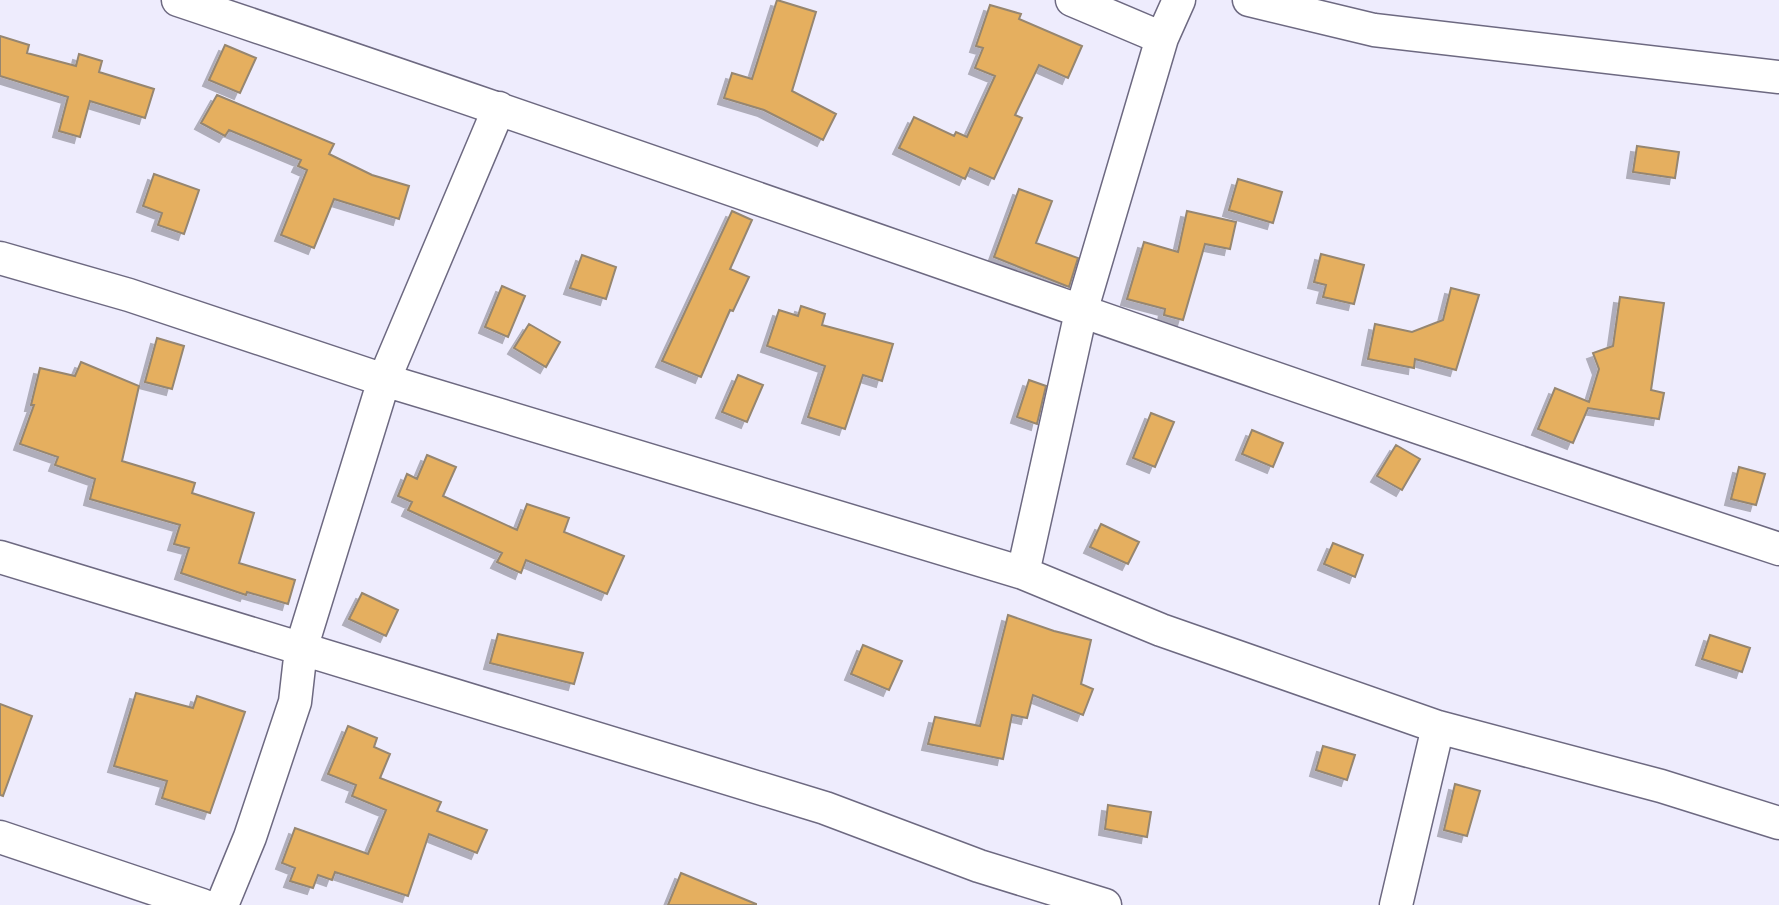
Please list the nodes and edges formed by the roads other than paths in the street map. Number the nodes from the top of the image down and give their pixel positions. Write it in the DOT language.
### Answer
graph roads {
  1 [pos="178,0"];
  2 [pos="1072,0"];
  3 [pos="1179,0"];
  4 [pos="1249,0"];
  5 [pos="1162,38"];
  6 [pos="1779,77"];
  7 [pos="499,108"];
  8 [pos="0,258"];
  9 [pos="1081,312"];
  10 [pos="384,380"];
  11 [pos="1779,549"];
  12 [pos="0,556"];
  13 [pos="1023,573"];
  14 [pos="301,649"];
  15 [pos="1438,727"];
  16 [pos="1779,823"];
  17 [pos="0,837"];
  18 [pos="202,905"];
  19 [pos="222,905"];
  20 [pos="1105,905"];
  21 [pos="1396,905"];
  1 -- 7 [label="street"];
  2 -- 5 [label="street"];
  3 -- 5 [label="street"];
  4 -- 6 [label="street"];
  5 -- 9 [label="street"];
  7 -- 9 [label="street"];
  7 -- 10 [label="street"];
  8 -- 10 [label="street"];
  9 -- 11 [label="street"];
  9 -- 13 [label="street"];
  10 -- 13 [label="street"];
  10 -- 14 [label="street"];
  12 -- 14 [label="street"];
  13 -- 15 [label="street"];
  14 -- 19 [label="street"];
  14 -- 20 [label="street"];
  15 -- 16 [label="street"];
  15 -- 21 [label="street"];
  17 -- 18 [label="street"];
}
